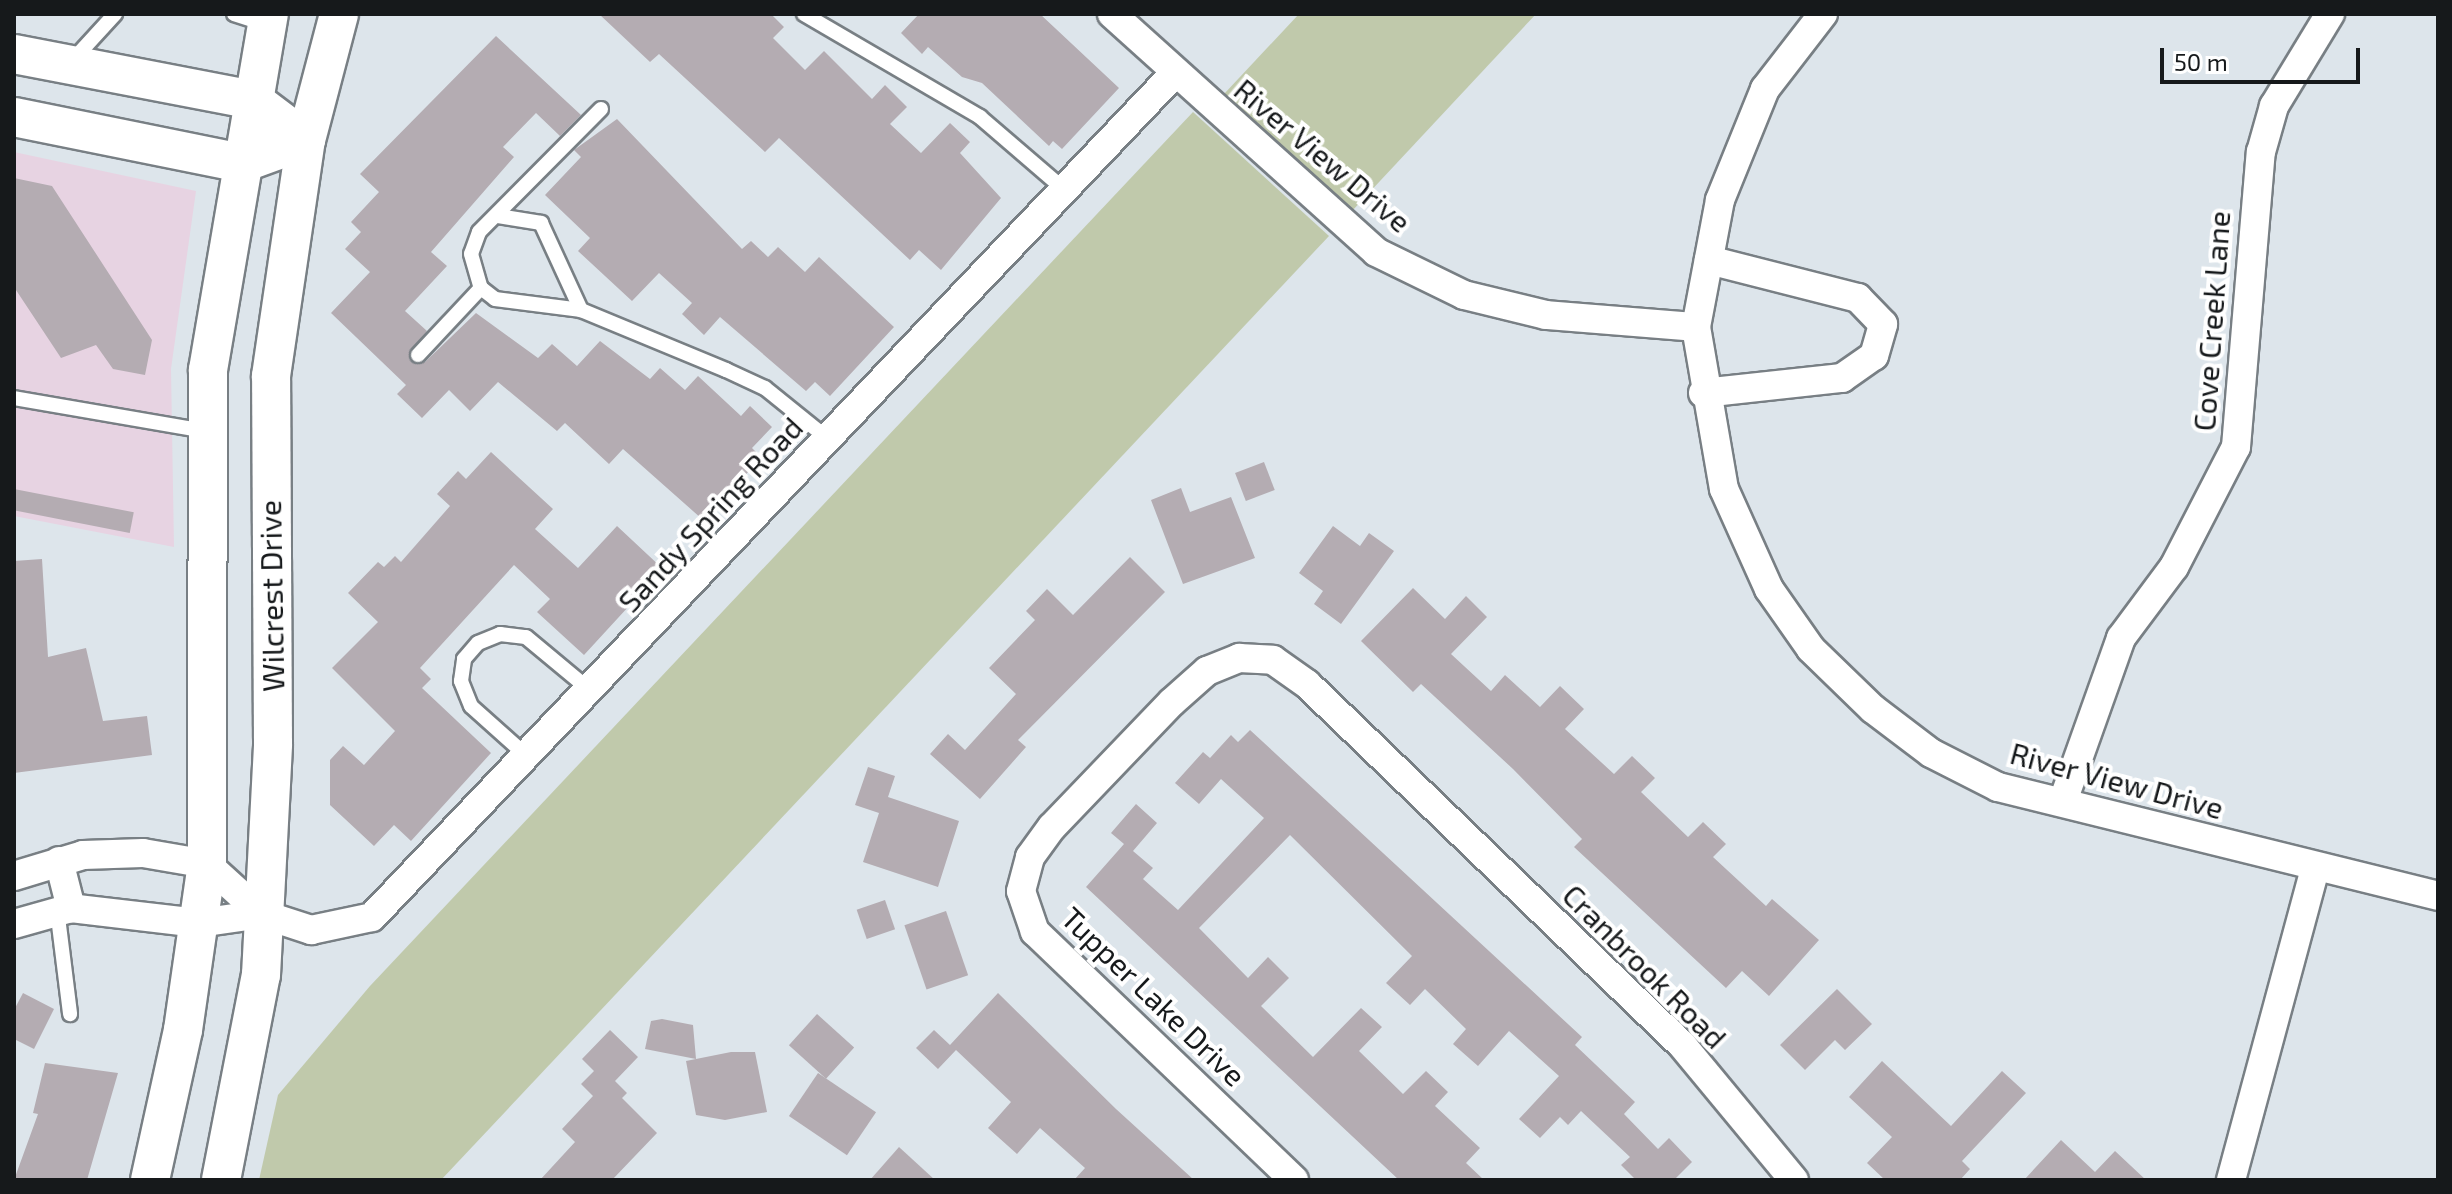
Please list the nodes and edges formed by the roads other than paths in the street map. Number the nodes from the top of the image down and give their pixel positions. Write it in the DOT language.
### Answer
graph roads {
  1 [pos="115,14"];
  2 [pos="339,14"];
  3 [pos="804,14"];
  4 [pos="1112,14"];
  5 [pos="1823,14"];
  6 [pos="2330,14"];
  7 [pos="256,17"];
  8 [pos="14,54"];
  9 [pos="69,64"];
  10 [pos="1175,73"];
  11 [pos="253,100"];
  12 [pos="601,109"];
  13 [pos="31,120"];
  14 [pos="306,140"];
  15 [pos="243,163"];
  16 [pos="1065,190"];
  17 [pos="498,216"];
  18 [pos="1709,260"];
  19 [pos="481,288"];
  20 [pos="581,310"];
  21 [pos="1696,327"];
  22 [pos="418,355"];
  23 [pos="1703,393"];
  24 [pos="14,398"];
  25 [pos="206,431"];
  26 [pos="827,438"];
  27 [pos="591,692"];
  28 [pos="529,758"];
  29 [pos="2063,801"];
  30 [pos="1437,810"];
  31 [pos="59,861"];
  32 [pos="207,864"];
  33 [pos="2315,868"];
  34 [pos="14,876"];
  35 [pos="2438,896"];
  36 [pos="64,909"];
  37 [pos="262,914"];
  38 [pos="198,923"];
  39 [pos="14,924"];
  40 [pos="70,1014"];
  41 [pos="150,1180"];
  42 [pos="221,1180"];
  43 [pos="1294,1180"];
  44 [pos="1794,1180"];
  45 [pos="2231,1180"];
  1 -- 9 [label="lane"];
  2 -- 14 [label="main road, Wilcrest Drive"];
  3 -- 16 [label="lane"];
  4 -- 10 [label="street, River View Drive"];
  5 -- 18 [label="street"];
  6 -- 29 [label="street, Cove Creek Lane"];
  7 -- 11 [label="main road, Wilcrest Drive"];
  8 -- 9 [label="main road"];
  9 -- 11 [label="main road"];
  9 -- 13 [label="main road"];
  10 -- 16 [label="street, Sandy Spring Road"];
  10 -- 21 [label="street, River View Drive"];
  11 -- 14 [label="main road"];
  11 -- 15 [label="main road, Wilcrest Drive"];
  12 -- 17 [label="lane"];
  13 -- 15 [label="main road"];
  14 -- 15 [label="main road"];
  14 -- 37 [label="main road, Wilcrest Drive"];
  15 -- 25 [label="main road, Wilcrest Drive"];
  16 -- 26 [label="street, Sandy Spring Road"];
  17 -- 19 [label="lane"];
  17 -- 20 [label="lane"];
  18 -- 21 [label="street"];
  18 -- 23 [label="street"];
  19 -- 20 [label="lane"];
  19 -- 22 [label="lane"];
  20 -- 26 [label="lane"];
  21 -- 23 [label="street, River View Drive"];
  23 -- 29 [label="street, River View Drive"];
  24 -- 25 [label="lane"];
  25 -- 32 [label="main road, Wilcrest Drive"];
  26 -- 27 [label="street, Sandy Spring Road"];
  27 -- 28 [label="street, Sandy Spring Road"];
  27 -- 28 [label="lane"];
  28 -- 37 [label="street, Sandy Spring Road"];
  29 -- 33 [label="street, River View Drive"];
  30 -- 43 [label="street, Tupper Lake Drive"];
  30 -- 44 [label="street, Cranbrook Road"];
  31 -- 32 [label="street"];
  31 -- 34 [label="street"];
  31 -- 36 [label="street"];
  32 -- 37 [label="street, Sandy Spring Road"];
  32 -- 38 [label="main road, Wilcrest Drive"];
  33 -- 35 [label="street, River View Drive"];
  33 -- 45 [label="street"];
  36 -- 38 [label="street, Sandy Spring Road"];
  36 -- 39 [label="street, Sandy Spring Road"];
  36 -- 40 [label="lane"];
  37 -- 38 [label="street, Sandy Spring Road"];
  37 -- 42 [label="main road, Wilcrest Drive"];
  38 -- 41 [label="main road, Wilcrest Drive"];
}
